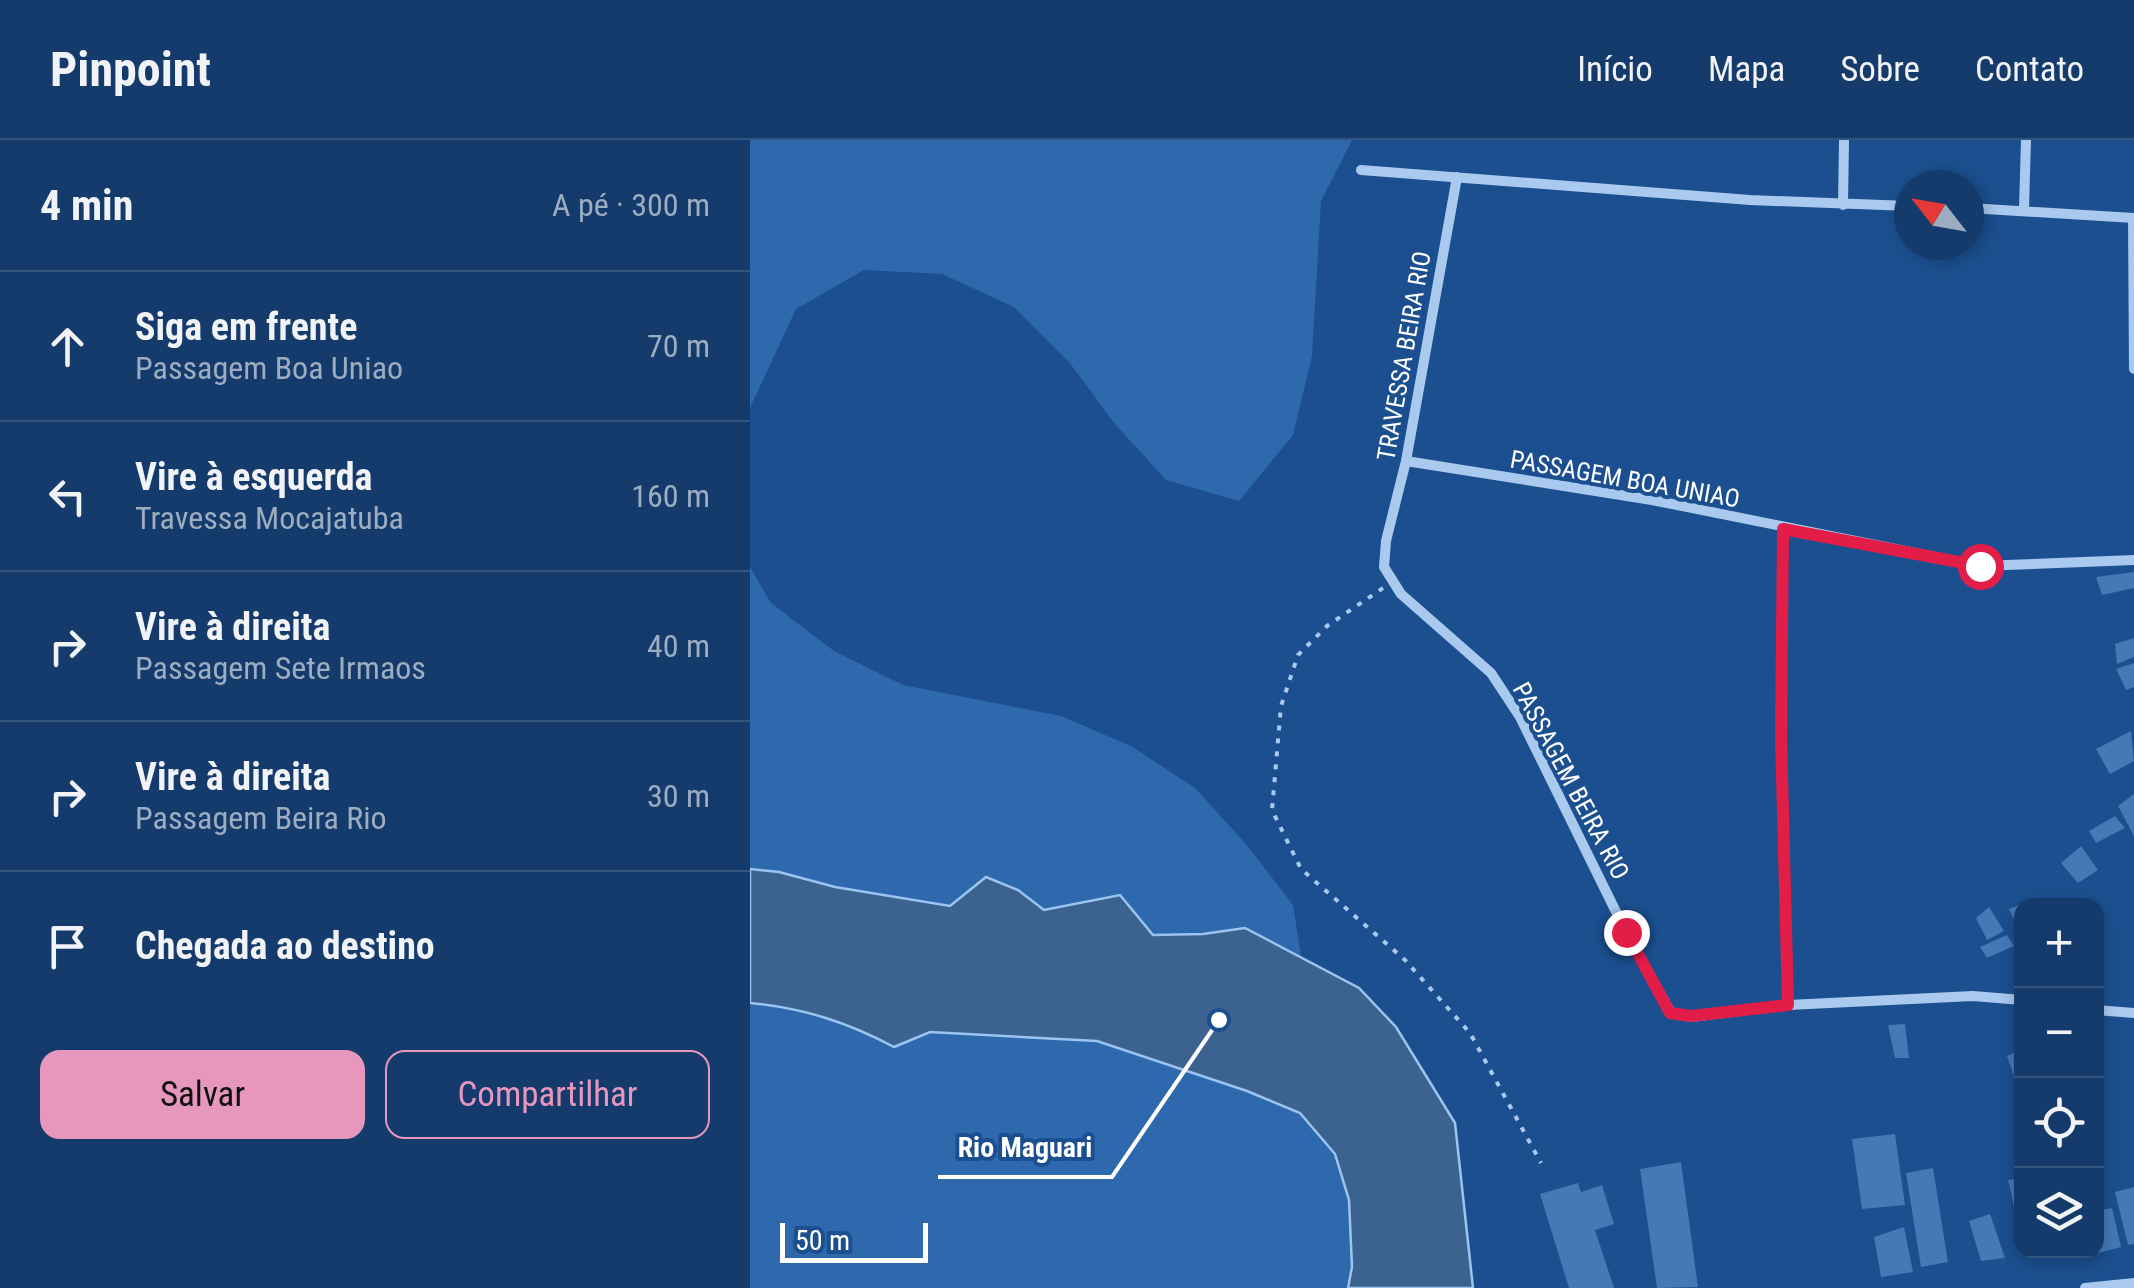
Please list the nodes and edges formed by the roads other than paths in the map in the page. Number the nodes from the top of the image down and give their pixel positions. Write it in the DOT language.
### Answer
graph roads {
  1 [pos="1844,140"];
  2 [pos="2026,140"];
  3 [pos="1361,170"];
  4 [pos="1458,177"];
  5 [pos="1843,204"];
  6 [pos="1894,206"];
  7 [pos="1984,208"];
  8 [pos="2024,209"];
  9 [pos="2134,218"];
  10 [pos="2134,369"];
  11 [pos="1406,461"];
  12 [pos="1783,529"];
  13 [pos="2134,560"];
  14 [pos="1391,582"];
  15 [pos="2014,1000"];
  16 [pos="1788,1005"];
  17 [pos="2104,1011"];
  18 [pos="2134,1013"];
  19 [pos="2134,1282"];
  20 [pos="2085,1288"];
  1 -- 5 [label="street"];
  2 -- 8 [label="street"];
  3 -- 4 [label="street"];
  4 -- 5 [label="street"];
  4 -- 11 [label="street, TRAVESSA BEIRA RIO"];
  5 -- 6 [label="street"];
  7 -- 8 [label="street"];
  8 -- 9 [label="street"];
  9 -- 10 [label="street"];
  11 -- 12 [label="street, PASSAGEM BOA UNIAO"];
  11 -- 14 [label="street, TRAVESSA BEIRA RIO"];
  12 -- 13 [label="street, PASSAGEM BOA UNIAO"];
  12 -- 16 [label="street"];
  14 -- 16 [label="street, PASSAGEM BEIRA RIO"];
  15 -- 16 [label="street"];
  17 -- 18 [label="street"];
  19 -- 20 [label="street"];
}
